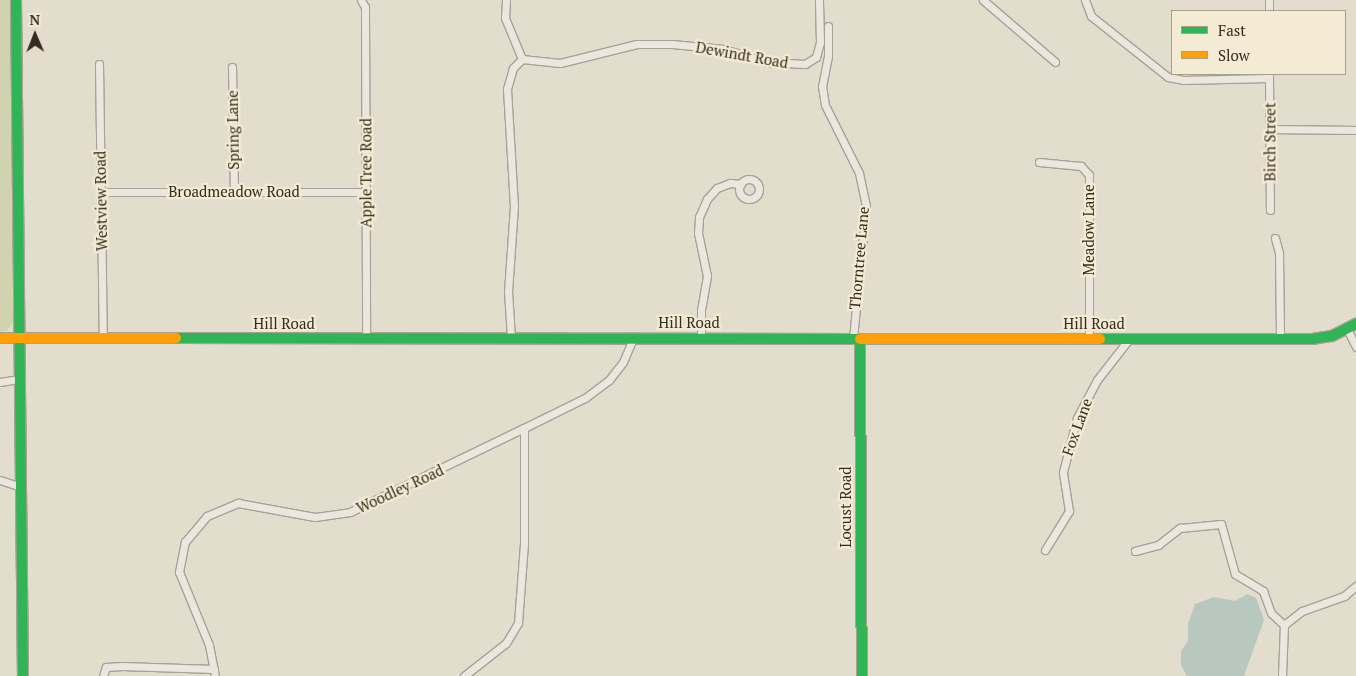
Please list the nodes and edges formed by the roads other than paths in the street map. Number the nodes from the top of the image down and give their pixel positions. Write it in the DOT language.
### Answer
graph roads {
  1 [pos="16,0"];
  2 [pos="361,0"];
  3 [pos="506,0"];
  4 [pos="818,0"];
  5 [pos="983,0"];
  6 [pos="1085,0"];
  7 [pos="828,26"];
  8 [pos="522,59"];
  9 [pos="1055,62"];
  10 [pos="99,64"];
  11 [pos="232,68"];
  12 [pos="1269,76"];
  13 [pos="1270,129"];
  14 [pos="1356,130"];
  15 [pos="1039,162"];
  16 [pos="741,184"];
  17 [pos="101,192"];
  18 [pos="234,192"];
  19 [pos="367,192"];
  20 [pos="1270,210"];
  21 [pos="1275,238"];
  22 [pos="1352,327"];
  23 [pos="0,338"];
  24 [pos="19,338"];
  25 [pos="103,338"];
  26 [pos="511,338"];
  27 [pos="633,338"];
  28 [pos="701,338"];
  29 [pos="366,339"];
  30 [pos="856,339"];
  31 [pos="1129,339"];
  32 [pos="1280,339"];
  33 [pos="1090,340"];
  34 [pos="1356,347"];
  35 [pos="20,379"];
  36 [pos="0,382"];
  37 [pos="524,428"];
  38 [pos="0,480"];
  39 [pos="21,487"];
  40 [pos="1045,550"];
  41 [pos="1135,552"];
  42 [pos="1356,586"];
  43 [pos="1284,625"];
  44 [pos="215,673"];
  45 [pos="23,676"];
  46 [pos="103,676"];
  47 [pos="464,676"];
  48 [pos="862,676"];
  49 [pos="1282,676"];
  1 -- 24 [label="street"];
  2 -- 19 [label="street, Apple Tree Road"];
  3 -- 8 [label="street"];
  4 -- 8 [label="street, Dewindt Road"];
  5 -- 9 [label="street"];
  6 -- 12 [label="street"];
  7 -- 30 [label="street, Thorntree Lane"];
  8 -- 26 [label="street"];
  10 -- 17 [label="street, Westview Road"];
  11 -- 18 [label="street, Spring Lane"];
  12 -- 13 [label="street, Birch Street"];
  13 -- 14 [label="street"];
  13 -- 20 [label="street, Birch Street"];
  15 -- 33 [label="street, Meadow Lane"];
  16 -- 28 [label="street"];
  17 -- 18 [label="street, Broadmeadow Road"];
  17 -- 25 [label="street, Westview Road"];
  18 -- 19 [label="street, Broadmeadow Road"];
  19 -- 29 [label="street, Apple Tree Road"];
  21 -- 32 [label="street"];
  22 -- 32 [label="street, Hill Road"];
  22 -- 34 [label="street"];
  23 -- 24 [label="street, Hill Road"];
  24 -- 25 [label="street, Hill Road"];
  24 -- 35 [label="street"];
  25 -- 29 [label="street, Hill Road"];
  26 -- 27 [label="street, Hill Road"];
  26 -- 29 [label="street, Hill Road"];
  27 -- 28 [label="street, Hill Road"];
  27 -- 37 [label="street, Woodley Road"];
  28 -- 30 [label="street, Hill Road"];
  30 -- 33 [label="street, Hill Road"];
  30 -- 48 [label="street, Locust Road"];
  31 -- 32 [label="street, Hill Road"];
  31 -- 33 [label="street, Hill Road"];
  31 -- 40 [label="street, Fox Lane"];
  35 -- 36 [label="street"];
  35 -- 39 [label="street"];
  37 -- 44 [label="street, Woodley Road"];
  37 -- 47 [label="street"];
  38 -- 39 [label="street"];
  39 -- 45 [label="street"];
  41 -- 43 [label="street"];
  42 -- 43 [label="street"];
  43 -- 49 [label="street"];
  44 -- 46 [label="street"];
}
